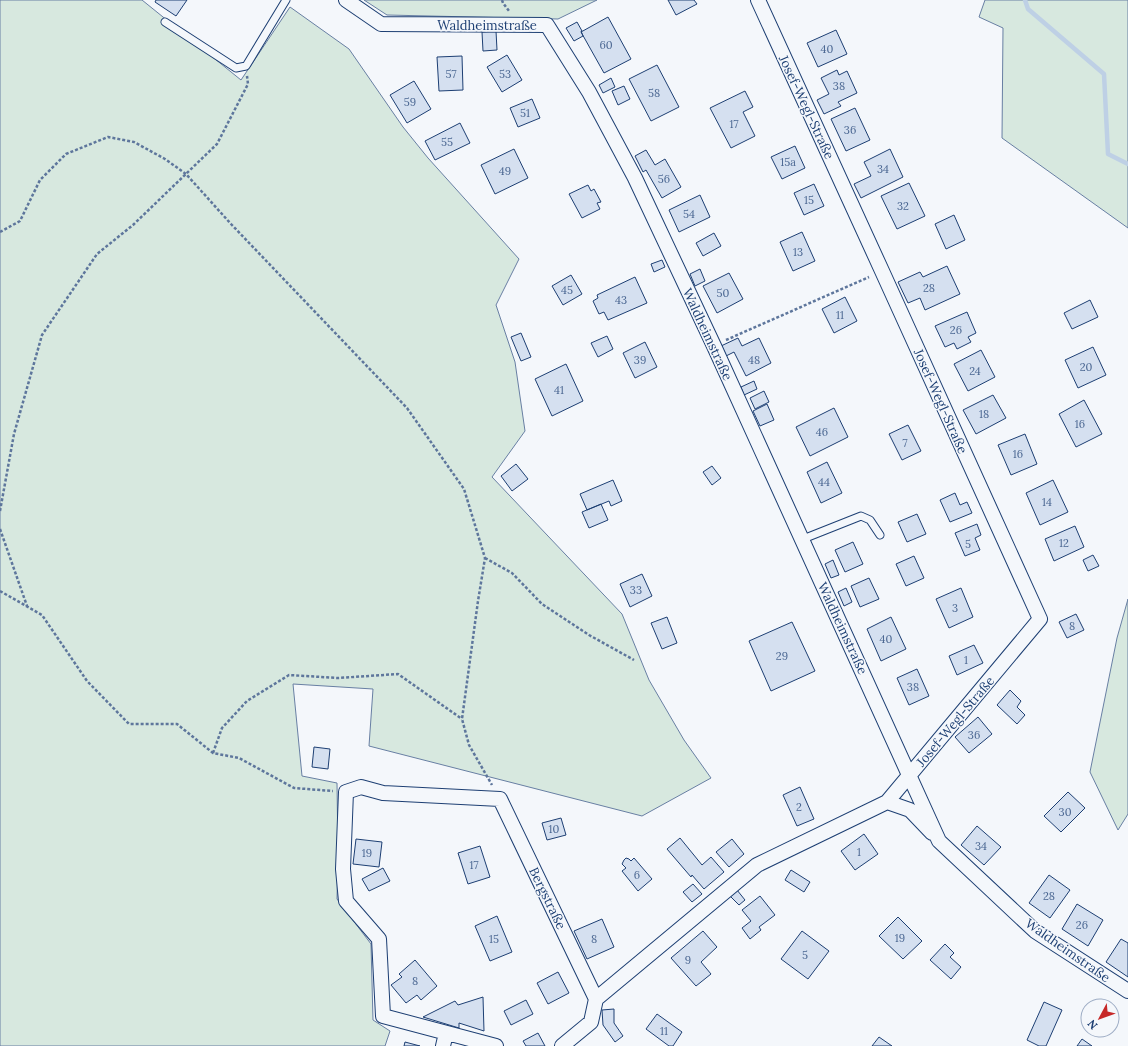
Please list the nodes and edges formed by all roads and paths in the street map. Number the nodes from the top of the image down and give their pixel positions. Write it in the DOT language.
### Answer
graph roads {
  1 [pos="286,0"];
  2 [pos="346,0"];
  3 [pos="758,0"];
  4 [pos="165,22"];
  5 [pos="246,66"];
  6 [pos="186,174"];
  7 [pos="0,232"];
  8 [pos="882,271"];
  9 [pos="714,346"];
  10 [pos="0,511"];
  11 [pos="0,529"];
  12 [pos="880,535"];
  13 [pos="802,539"];
  14 [pos="485,558"];
  15 [pos="0,591"];
  16 [pos="27,607"];
  17 [pos="634,660"];
  18 [pos="462,719"];
  19 [pos="213,753"];
  20 [pos="910,775"];
  21 [pos="346,792"];
  22 [pos="500,799"];
  23 [pos="887,802"];
  24 [pos="940,841"];
  25 [pos="1128,991"];
  26 [pos="596,999"];
  27 [pos="445,1040"];
  28 [pos="496,1046"];
  29 [pos="562,1046"];
  1 -- 5 [label="lane"];
  2 -- 9 [label="street, Waldheimstraße"];
  3 -- 8 [label="street, Josef-Wegl-Straße"];
  4 -- 5 [label="lane"];
  5 -- 6 [label="path"];
  6 -- 7 [label="path"];
  6 -- 10 [label="path"];
  6 -- 14 [label="path"];
  8 -- 9 [label="path"];
  8 -- 20 [label="street, Josef-Wegl-Straße"];
  9 -- 13 [label="street, Waldheimstraße"];
  11 -- 16 [label="path"];
  12 -- 13 [label="lane"];
  13 -- 20 [label="street, Waldheimstraße"];
  14 -- 17 [label="path"];
  14 -- 18 [label="path"];
  15 -- 16 [label="path"];
  16 -- 19 [label="path"];
  18 -- 19 [label="path"];
  18 -- 22 [label="path"];
  19 -- 21 [label="path"];
  20 -- 23 [label="street"];
  20 -- 24 [label="street, Waldheimstraße"];
  21 -- 22 [label="street"];
  21 -- 27 [label="street"];
  22 -- 26 [label="street, Bergstraße"];
  23 -- 24 [label="street, Waldheimstraße"];
  23 -- 26 [label="street"];
  24 -- 25 [label="street, Waldheimstraße"];
  26 -- 29 [label="street"];
  27 -- 28 [label="street"];
}
